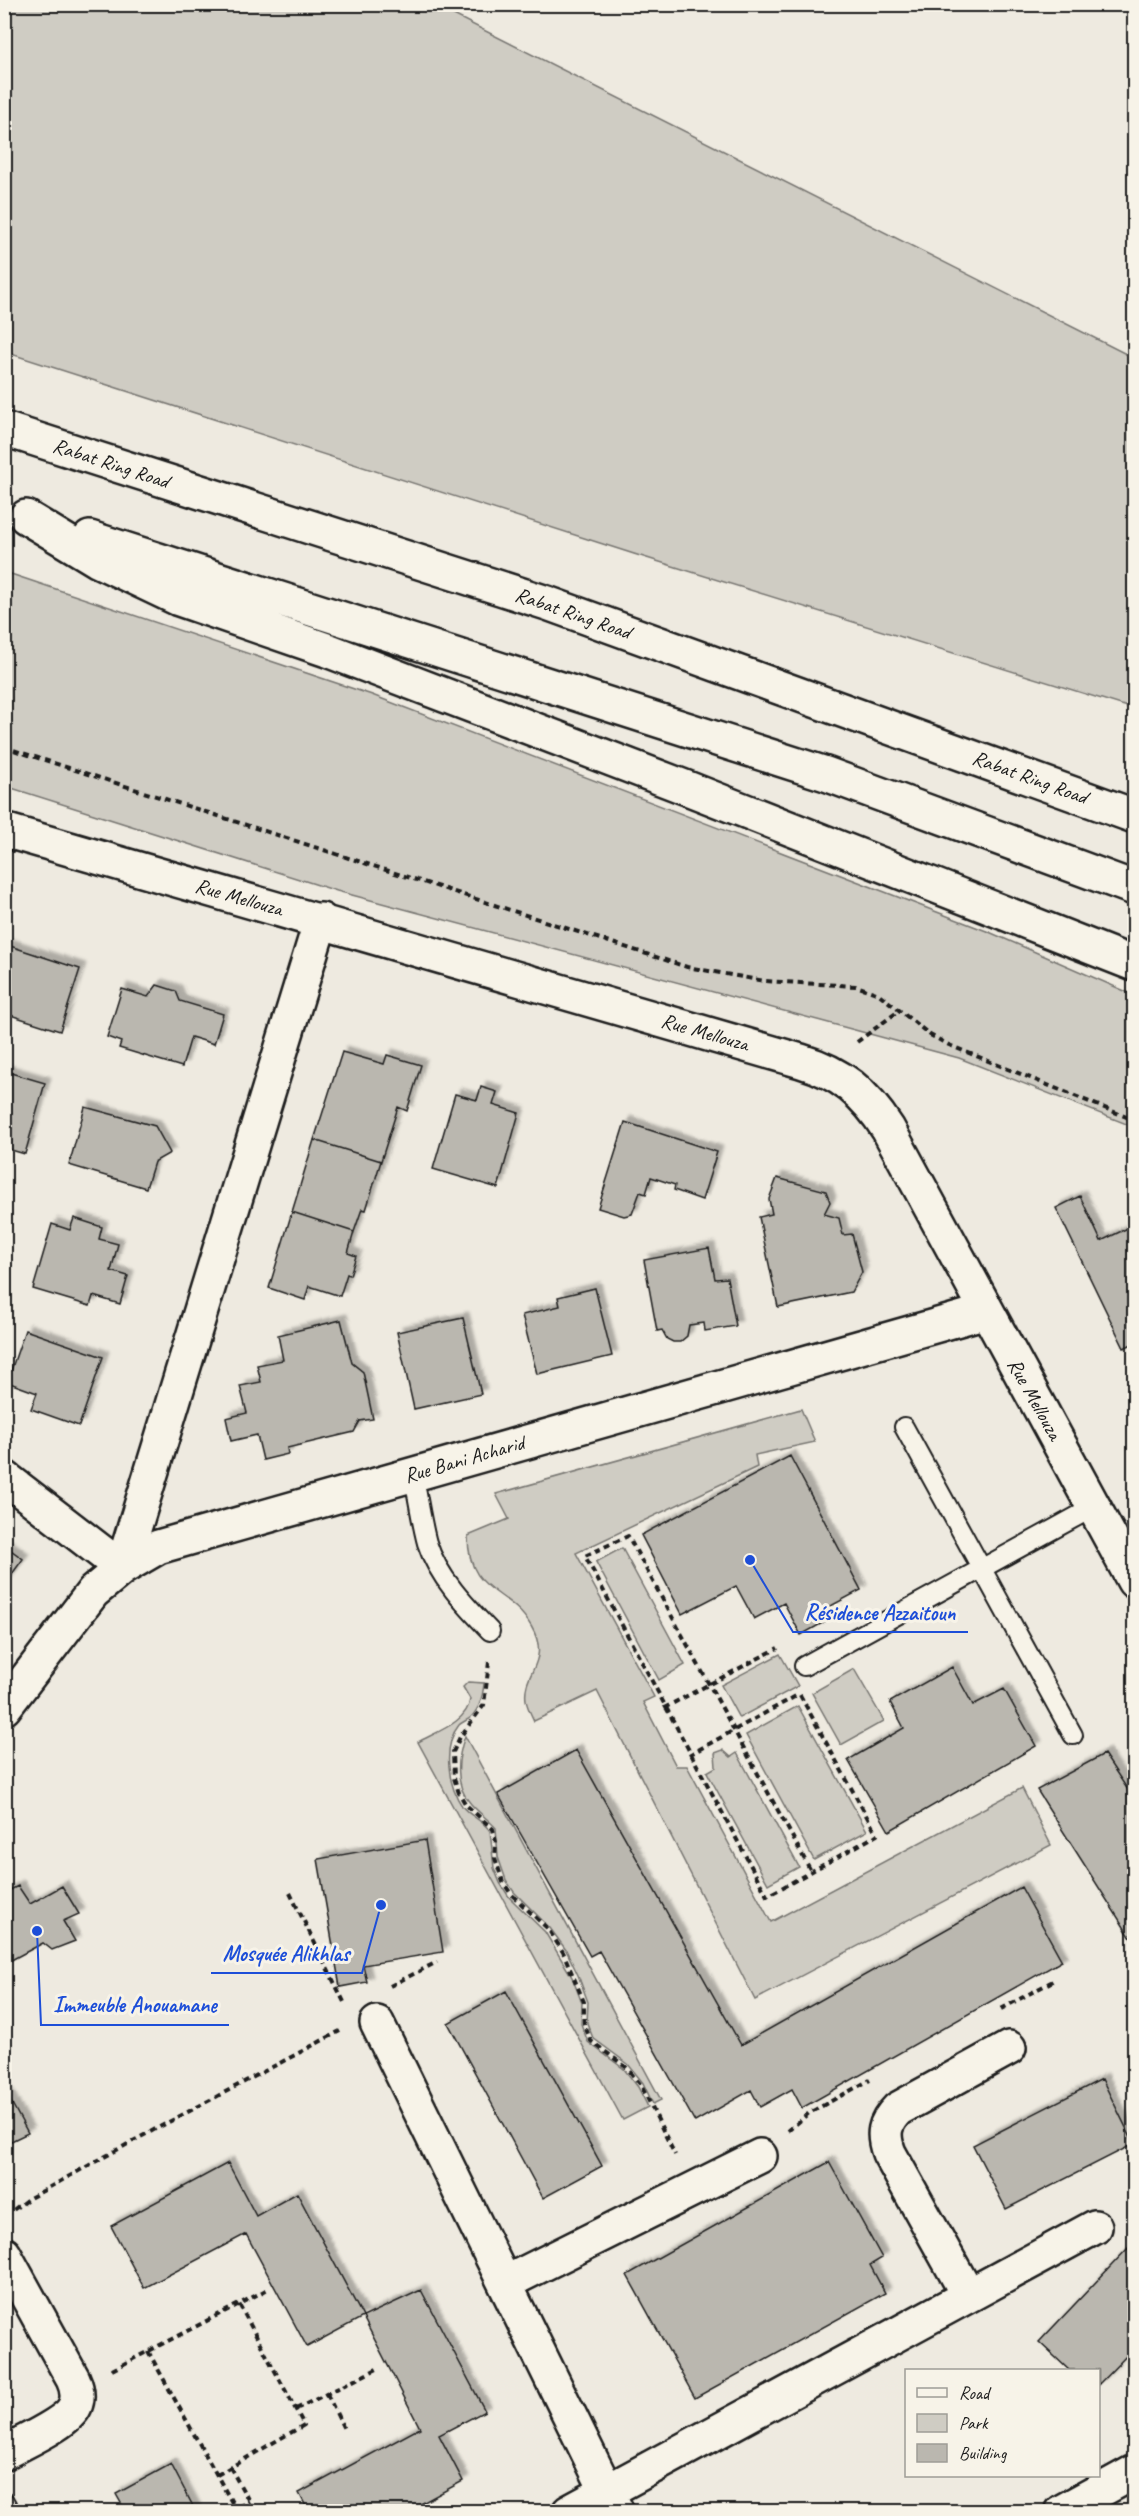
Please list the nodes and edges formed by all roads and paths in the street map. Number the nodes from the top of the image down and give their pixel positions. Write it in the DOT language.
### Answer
graph roads {
  1 [pos="4,429"];
  2 [pos="15,514"];
  3 [pos="4,747"];
  4 [pos="1127,811"];
  5 [pos="4,830"];
  6 [pos="1134,888"];
  7 [pos="321,920"];
  8 [pos="1134,964"];
  9 [pos="900,1010"];
  10 [pos="824,1067"];
  11 [pos="1134,1120"];
  12 [pos="987,1311"];
  13 [pos="904,1427"];
  14 [pos="413,1473"];
  15 [pos="4,1477"];
  16 [pos="1094,1507"];
  17 [pos="122,1568"];
  18 [pos="981,1568"];
  19 [pos="1134,1581"];
  20 [pos="490,1631"];
  21 [pos="783,1645"];
  22 [pos="804,1666"];
  23 [pos="709,1684"];
  24 [pos="800,1694"];
  25 [pos="4,1708"];
  26 [pos="664,1708"];
  27 [pos="1073,1735"];
  28 [pos="811,1871"];
  29 [pos="290,1893"];
  30 [pos="437,1962"];
  31 [pos="370,2009"];
  32 [pos="344,2028"];
  33 [pos="1009,2048"];
  34 [pos="760,2156"];
  35 [pos="692,2189"];
  36 [pos="4,2216"];
  37 [pos="1095,2227"];
  38 [pos="4,2254"];
  39 [pos="505,2283"];
  40 [pos="270,2288"];
  41 [pos="968,2295"];
  42 [pos="239,2304"];
  43 [pos="148,2351"];
  44 [pos="377,2369"];
  45 [pos="77,2388"];
  46 [pos="327,2394"];
  47 [pos="296,2409"];
  48 [pos="344,2428"];
  49 [pos="4,2453"];
  50 [pos="230,2467"];
  51 [pos="1134,2472"];
  52 [pos="217,2475"];
  53 [pos="249,2500"];
  54 [pos="4,2501"];
  55 [pos="612,2501"];
  56 [pos="236,2508"];
  57 [pos="10,2511"];
  58 [pos="229,2511"];
  59 [pos="255,2511"];
  60 [pos="569,2511"];
  61 [pos="1061,2511"];
  1 -- 4 [label="main road, Rabat Ring Road"];
  2 -- 6 [label="main road"];
  2 -- 8 [label="main road"];
  3 -- 9 [label="path"];
  5 -- 7 [label="main road, Rue Mellouza"];
  7 -- 10 [label="main road, Rue Mellouza"];
  7 -- 17 [label="main road"];
  9 -- 10 [label="path"];
  9 -- 11 [label="path"];
  10 -- 12 [label="main road, Rue Mellouza"];
  12 -- 14 [label="main road, Rue Bani Acharid"];
  12 -- 16 [label="main road, Rue Mellouza"];
  13 -- 18 [label="lane"];
  14 -- 17 [label="main road, Rue Bani Acharid"];
  14 -- 20 [label="lane"];
  15 -- 17 [label="main road"];
  16 -- 18 [label="lane"];
  16 -- 19 [label="main road, Rue Mellouza"];
  17 -- 25 [label="main road, Rue Bani Acharid"];
  18 -- 22 [label="lane"];
  18 -- 27 [label="lane"];
  20 -- 35 [label="path"];
  21 -- 23 [label="path"];
  23 -- 26 [label="path"];
  23 -- 26 [label="path"];
  23 -- 28 [label="path"];
  24 -- 28 [label="path"];
  26 -- 28 [label="path"];
  29 -- 31 [label="path"];
  30 -- 31 [label="path"];
  31 -- 39 [label="main road"];
  32 -- 36 [label="path"];
  33 -- 41 [label="main road"];
  34 -- 35 [label="main road"];
  35 -- 39 [label="main road"];
  37 -- 41 [label="main road"];
  38 -- 45 [label="main road"];
  39 -- 55 [label="main road"];
  40 -- 42 [label="path"];
  41 -- 55 [label="main road"];
  42 -- 43 [label="path"];
  42 -- 47 [label="path"];
  43 -- 45 [label="path"];
  43 -- 52 [label="path"];
  44 -- 46 [label="path"];
  45 -- 49 [label="main road"];
  46 -- 47 [label="path"];
  46 -- 48 [label="path"];
  47 -- 50 [label="path"];
  50 -- 52 [label="path"];
  50 -- 53 [label="path"];
  51 -- 61 [label="main road"];
  52 -- 56 [label="path"];
  53 -- 56 [label="path"];
  53 -- 59 [label="path"];
  54 -- 57 [label="lane"];
  55 -- 60 [label="main road"];
  56 -- 58 [label="path"];
}
